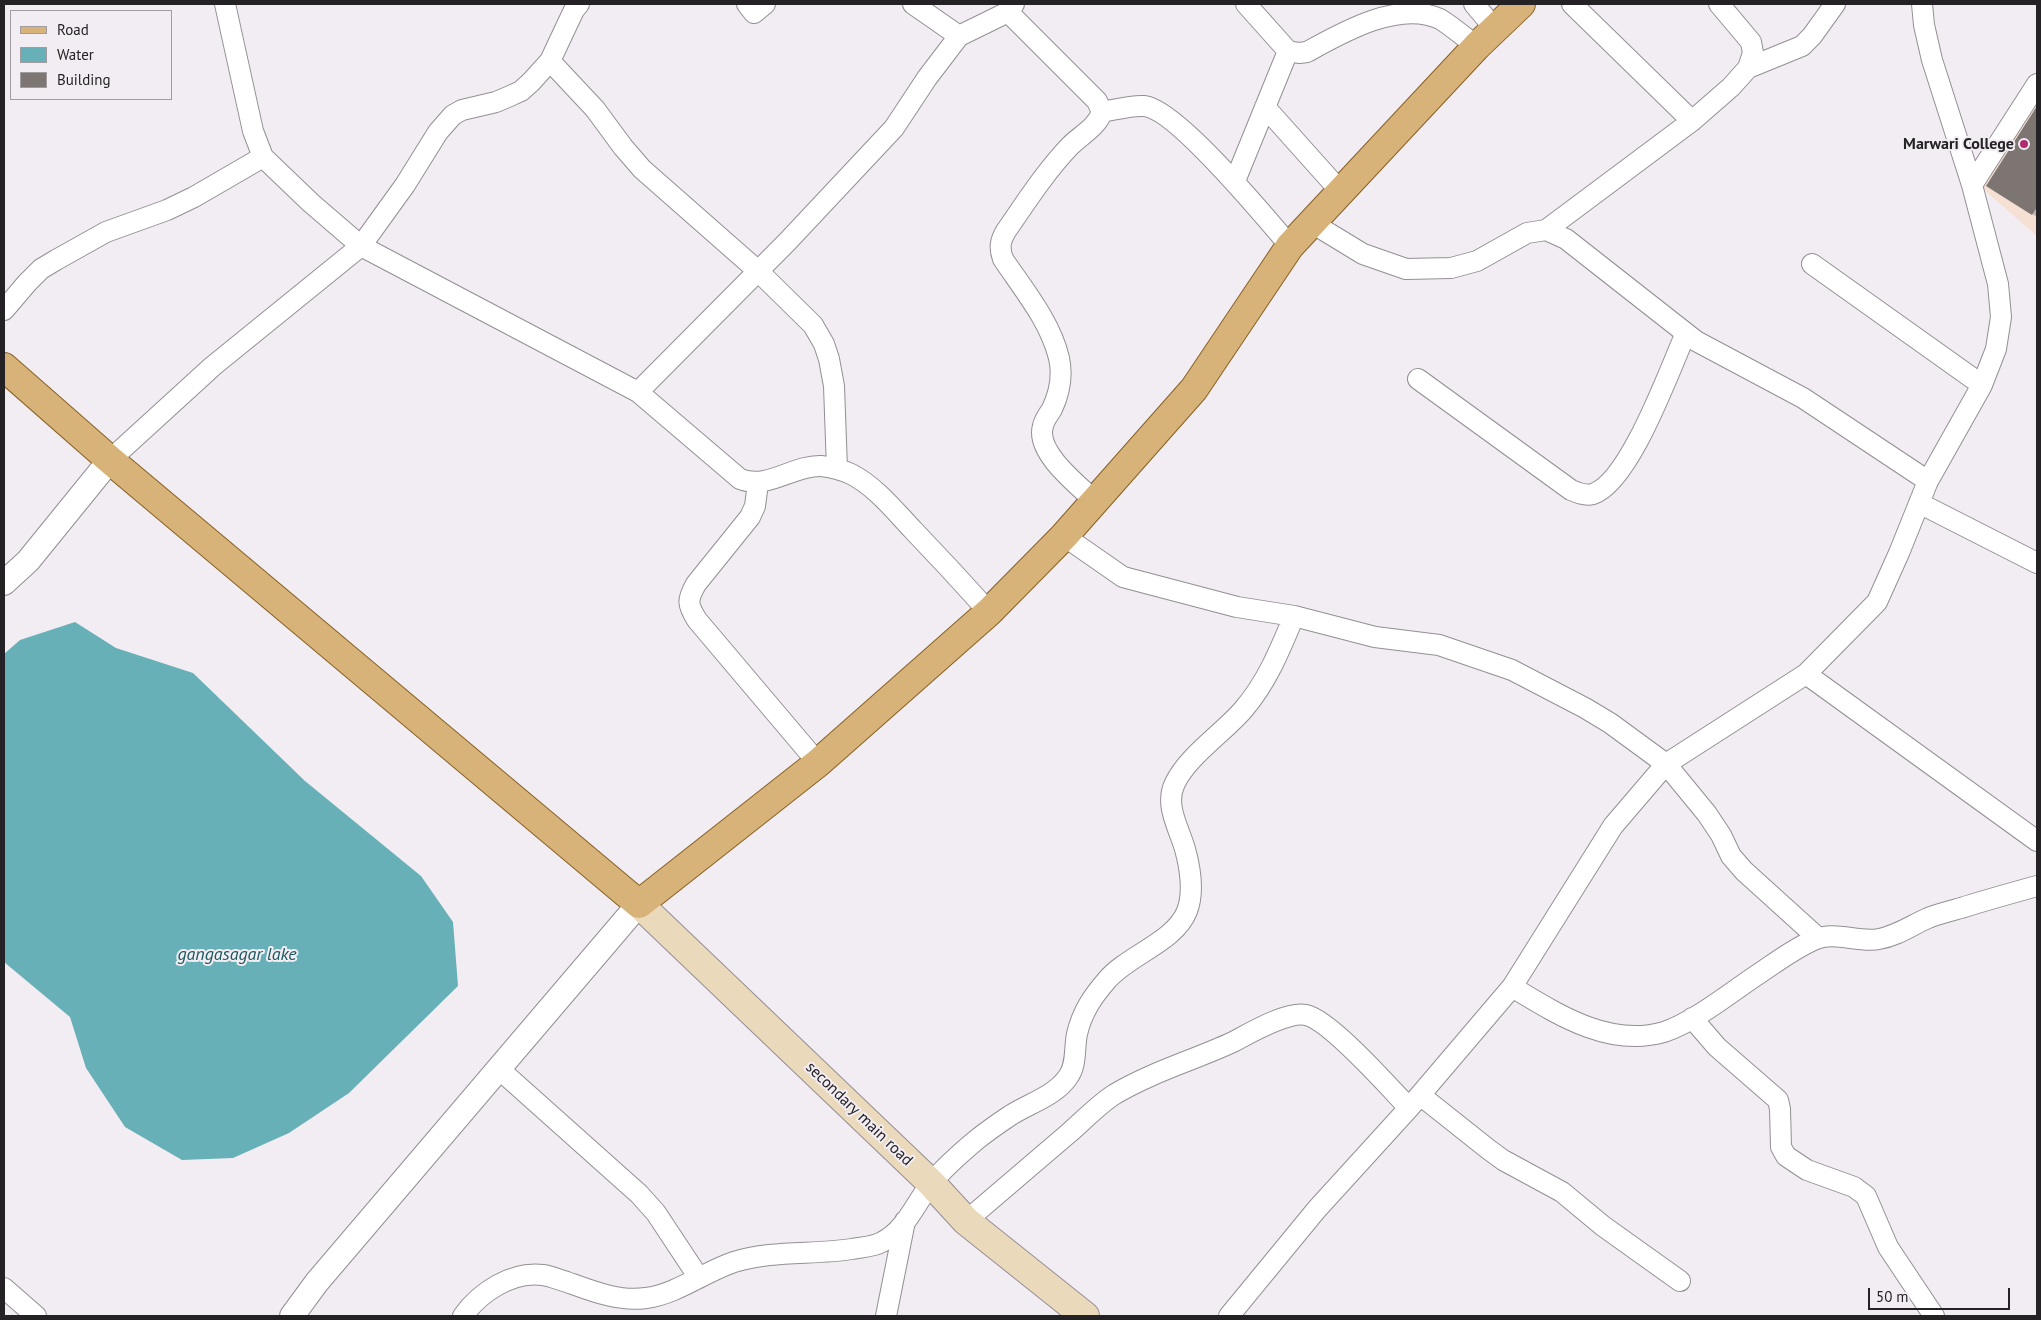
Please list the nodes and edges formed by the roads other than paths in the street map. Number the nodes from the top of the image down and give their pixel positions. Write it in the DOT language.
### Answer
graph roads {
  1 [pos="225,4"];
  2 [pos="579,4"];
  3 [pos="747,4"];
  4 [pos="765,4"];
  5 [pos="913,4"];
  6 [pos="1246,4"];
  7 [pos="1474,4"];
  8 [pos="1521,4"];
  9 [pos="1572,4"];
  10 [pos="1719,4"];
  11 [pos="1835,4"];
  12 [pos="1922,4"];
  13 [pos="1011,8"];
  14 [pos="959,36"];
  15 [pos="1486,38"];
  16 [pos="1288,51"];
  17 [pos="550,61"];
  18 [pos="1748,68"];
  19 [pos="2037,84"];
  20 [pos="1265,107"];
  21 [pos="1102,112"];
  22 [pos="1692,121"];
  23 [pos="263,156"];
  24 [pos="1235,181"];
  25 [pos="1972,185"];
  26 [pos="1341,192"];
  27 [pos="1312,223"];
  28 [pos="1546,230"];
  29 [pos="361,246"];
  30 [pos="1290,246"];
  31 [pos="1812,264"];
  32 [pos="758,271"];
  33 [pos="4,310"];
  34 [pos="1686,333"];
  35 [pos="4,367"];
  36 [pos="1418,379"];
  37 [pos="1982,385"];
  38 [pos="638,392"];
  39 [pos="110,460"];
  40 [pos="837,469"];
  41 [pos="1928,481"];
  42 [pos="758,482"];
  43 [pos="1095,501"];
  44 [pos="1919,503"];
  45 [pos="1064,536"];
  46 [pos="2037,563"];
  47 [pos="4,583"];
  48 [pos="989,612"];
  49 [pos="1294,616"];
  50 [pos="1806,674"];
  51 [pos="818,762"];
  52 [pos="1666,764"];
  53 [pos="2037,841"];
  54 [pos="2037,886"];
  55 [pos="639,904"];
  56 [pos="1818,938"];
  57 [pos="1512,987"];
  58 [pos="1692,1018"];
  59 [pos="499,1069"];
  60 [pos="1415,1102"];
  61 [pos="931,1183"];
  62 [pos="905,1221"];
  63 [pos="966,1221"];
  64 [pos="699,1278"];
  65 [pos="1680,1280"];
  66 [pos="4,1288"];
  67 [pos="36,1316"];
  68 [pos="292,1316"];
  69 [pos="463,1316"];
  70 [pos="886,1316"];
  71 [pos="1085,1316"];
  72 [pos="1229,1316"];
  73 [pos="1934,1316"];
  1 -- 23 [label="street"];
  2 -- 17 [label="street"];
  3 -- 4 [label="street"];
  5 -- 14 [label="street"];
  6 -- 16 [label="street"];
  7 -- 15 [label="street"];
  8 -- 15 [label="main road"];
  9 -- 22 [label="street"];
  10 -- 18 [label="street"];
  11 -- 18 [label="street"];
  12 -- 25 [label="street"];
  13 -- 14 [label="street"];
  13 -- 21 [label="street"];
  14 -- 32 [label="street"];
  15 -- 16 [label="street"];
  15 -- 26 [label="main road"];
  16 -- 20 [label="street"];
  17 -- 29 [label="street"];
  17 -- 32 [label="street"];
  18 -- 22 [label="street"];
  19 -- 25 [label="street"];
  20 -- 24 [label="street"];
  20 -- 26 [label="street"];
  21 -- 24 [label="street"];
  21 -- 43 [label="street"];
  22 -- 28 [label="street"];
  23 -- 29 [label="street"];
  23 -- 33 [label="street"];
  24 -- 30 [label="street"];
  25 -- 37 [label="street"];
  26 -- 27 [label="main road"];
  27 -- 28 [label="street"];
  27 -- 30 [label="main road"];
  28 -- 34 [label="street"];
  29 -- 38 [label="street"];
  29 -- 39 [label="street"];
  30 -- 43 [label="main road"];
  31 -- 37 [label="street"];
  32 -- 38 [label="street"];
  32 -- 40 [label="street"];
  34 -- 36 [label="street"];
  34 -- 41 [label="street"];
  35 -- 39 [label="main road"];
  37 -- 41 [label="street"];
  38 -- 42 [label="street"];
  39 -- 47 [label="street"];
  39 -- 55 [label="main road"];
  40 -- 42 [label="street"];
  40 -- 48 [label="street"];
  41 -- 44 [label="street"];
  42 -- 51 [label="street"];
  43 -- 45 [label="main road"];
  44 -- 46 [label="street"];
  44 -- 50 [label="street"];
  45 -- 48 [label="main road"];
  45 -- 49 [label="street"];
  48 -- 51 [label="main road"];
  49 -- 52 [label="street"];
  49 -- 61 [label="street"];
  50 -- 52 [label="street"];
  50 -- 53 [label="street"];
  51 -- 55 [label="main road"];
  52 -- 56 [label="street"];
  52 -- 57 [label="street"];
  54 -- 56 [label="street"];
  55 -- 59 [label="street"];
  55 -- 61 [label="main road, secondary main road"];
  56 -- 58 [label="street"];
  57 -- 58 [label="street"];
  57 -- 60 [label="street"];
  58 -- 73 [label="street"];
  59 -- 64 [label="street"];
  59 -- 68 [label="street"];
  60 -- 63 [label="street"];
  60 -- 65 [label="street"];
  60 -- 72 [label="street"];
  61 -- 62 [label="street"];
  61 -- 63 [label="main road, secondary main road"];
  62 -- 64 [label="street"];
  62 -- 70 [label="street"];
  63 -- 71 [label="main road, secondary main road"];
  64 -- 69 [label="street"];
  66 -- 67 [label="street"];
}
